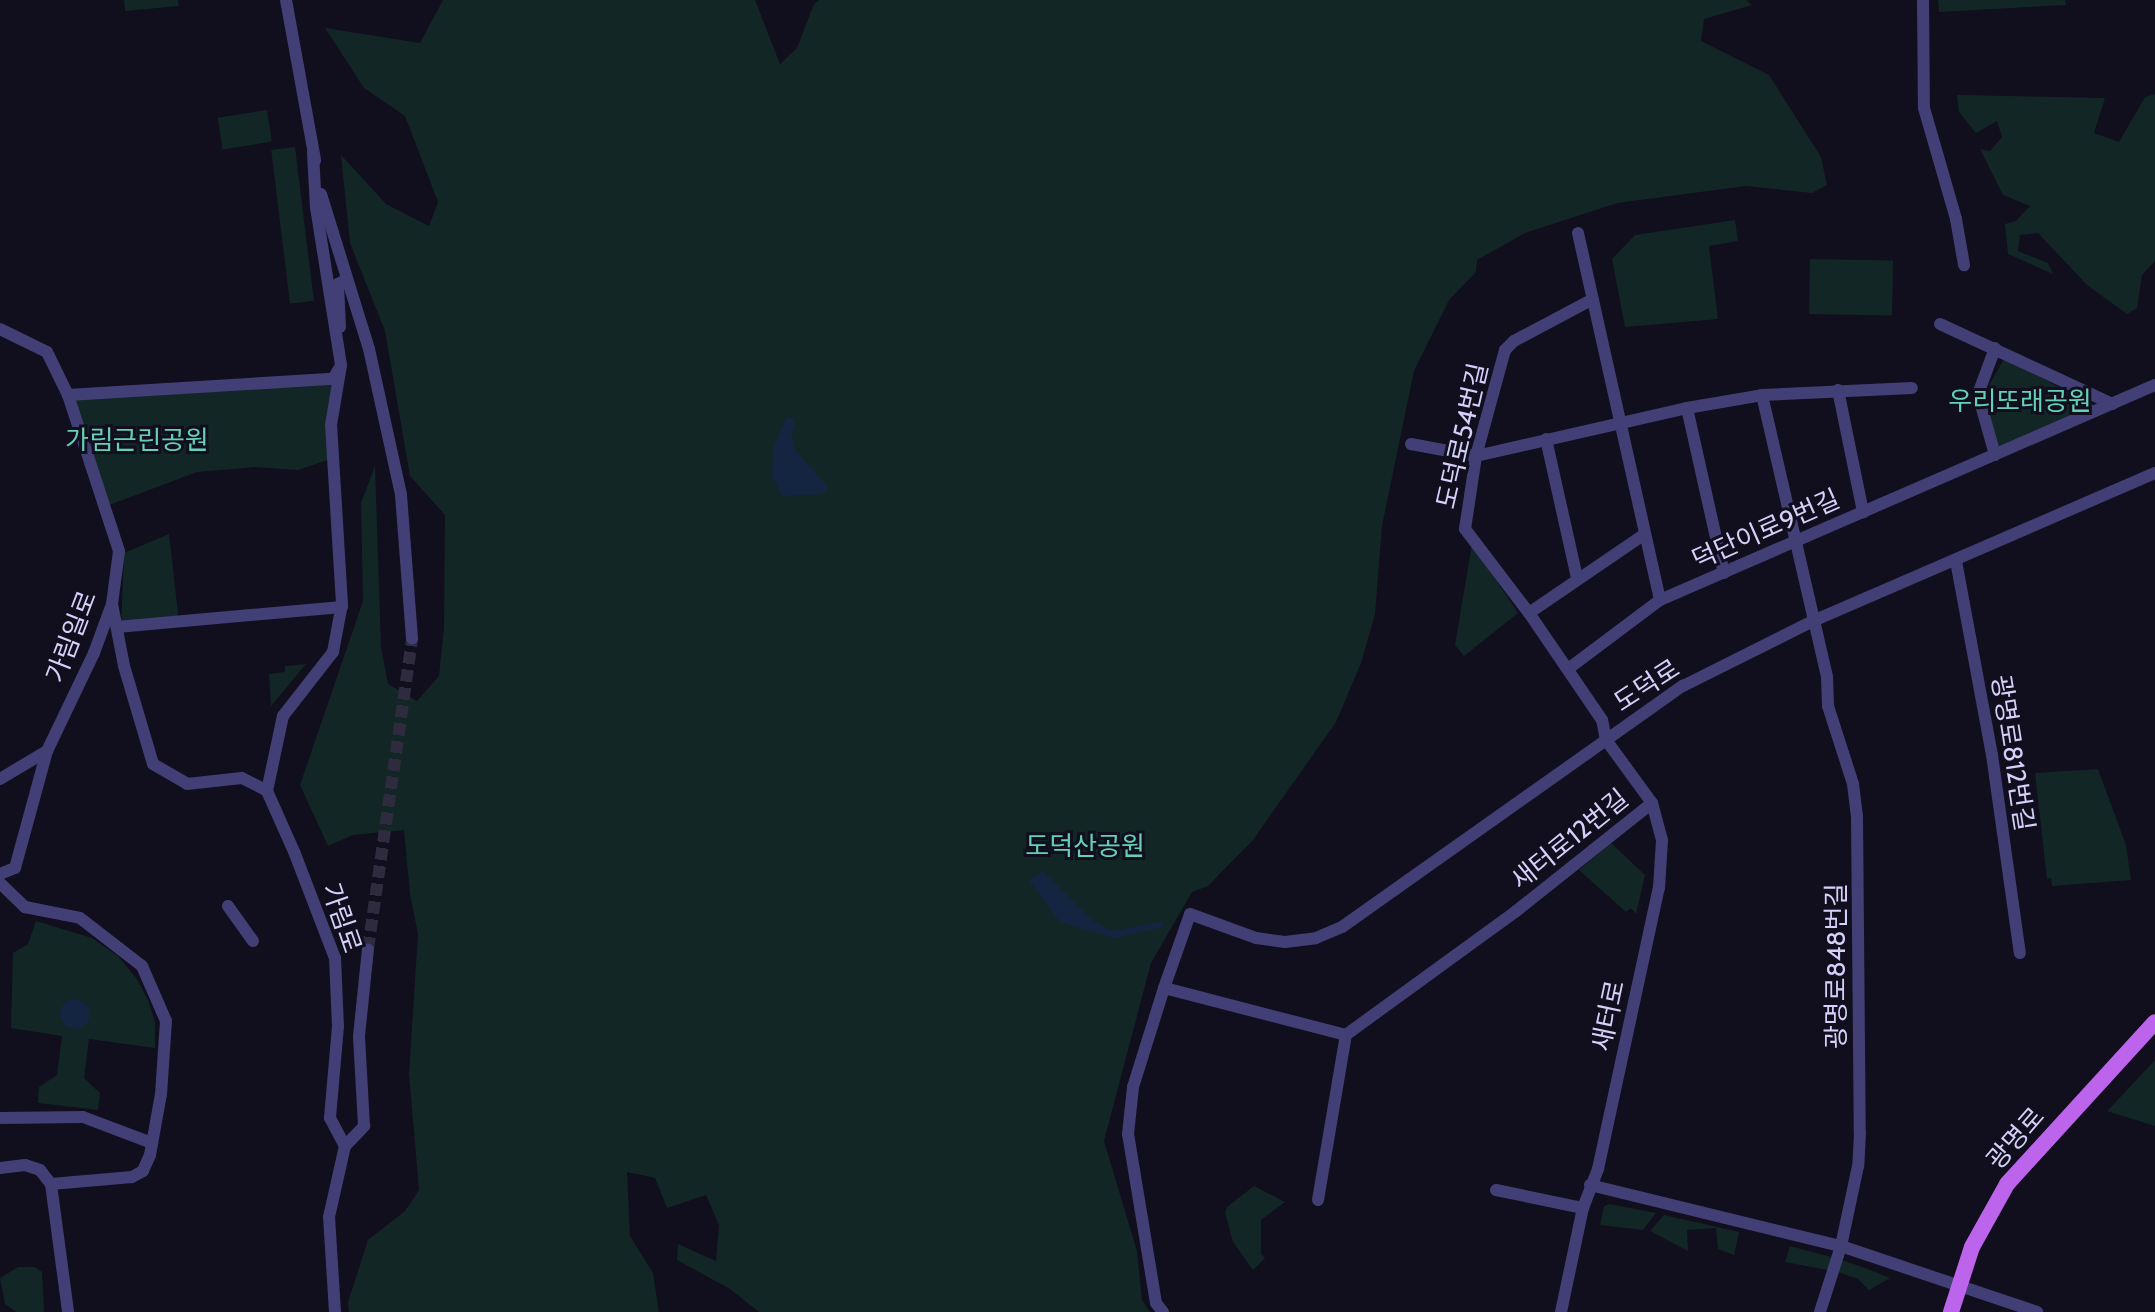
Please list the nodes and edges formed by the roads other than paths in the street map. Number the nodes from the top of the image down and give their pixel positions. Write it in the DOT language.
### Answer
graph roads {
  1 [pos="286,0"];
  2 [pos="1923,0"];
  3 [pos="313,152"];
  4 [pos="1578,233"];
  5 [pos="1964,265"];
  6 [pos="347,279"];
  7 [pos="1593,299"];
  8 [pos="1940,324"];
  9 [pos="0,329"];
  10 [pos="1995,348"];
  11 [pos="341,365"];
  12 [pos="2155,385"];
  13 [pos="1912,388"];
  14 [pos="1838,390"];
  15 [pos="68,395"];
  16 [pos="1762,395"];
  17 [pos="2112,404"];
  18 [pos="1687,408"];
  19 [pos="1623,422"];
  20 [pos="1546,439"];
  21 [pos="1411,444"];
  22 [pos="1995,455"];
  23 [pos="1476,456"];
  24 [pos="2155,473"];
  25 [pos="1863,512"];
  26 [pos="1645,534"];
  27 [pos="1794,544"];
  28 [pos="1956,561"];
  29 [pos="1724,573"];
  30 [pos="1577,578"];
  31 [pos="1660,600"];
  32 [pos="112,604"];
  33 [pos="342,607"];
  34 [pos="1529,613"];
  35 [pos="1813,621"];
  36 [pos="117,627"];
  37 [pos="412,639"];
  38 [pos="1568,669"];
  39 [pos="1606,740"];
  40 [pos="47,751"];
  41 [pos="0,779"];
  42 [pos="267,791"];
  43 [pos="1652,803"];
  44 [pos="0,874"];
  45 [pos="0,883"];
  46 [pos="228,906"];
  47 [pos="253,941"];
  48 [pos="368,949"];
  49 [pos="2020,953"];
  50 [pos="1164,988"];
  51 [pos="2155,1022"];
  52 [pos="1346,1035"];
  53 [pos="0,1118"];
  54 [pos="152,1143"];
  55 [pos="345,1146"];
  56 [pos="0,1168"];
  57 [pos="51,1184"];
  58 [pos="1590,1185"];
  59 [pos="1496,1190"];
  60 [pos="1318,1200"];
  61 [pos="1583,1208"];
  62 [pos="1841,1246"];
  63 [pos="1958,1287"];
  64 [pos="68,1312"];
  65 [pos="335,1312"];
  66 [pos="1163,1312"];
  67 [pos="1561,1312"];
  68 [pos="1820,1312"];
  69 [pos="1951,1312"];
  70 [pos="2037,1312"];
  1 -- 3 [label="street"];
  2 -- 5 [label="street"];
  3 -- 6 [label="street"];
  3 -- 11 [label="street"];
  4 -- 7 [label="street"];
  6 -- 11 [label="street"];
  6 -- 37 [label="street"];
  7 -- 19 [label="street"];
  7 -- 23 [label="street, 도덕로54번길"];
  8 -- 10 [label="street"];
  9 -- 15 [label="street, 가림일로"];
  10 -- 17 [label="street"];
  10 -- 22 [label="street"];
  11 -- 15 [label="street"];
  11 -- 33 [label="street"];
  12 -- 17 [label="street, 덕단이로9번길"];
  13 -- 14 [label="street"];
  14 -- 16 [label="street"];
  14 -- 25 [label="street"];
  15 -- 32 [label="street, 가림일로"];
  16 -- 18 [label="street"];
  16 -- 27 [label="street, 광명로848번길"];
  17 -- 22 [label="street, 덕단이로9번길"];
  18 -- 19 [label="street"];
  18 -- 29 [label="street"];
  19 -- 20 [label="street"];
  19 -- 26 [label="street"];
  20 -- 23 [label="street"];
  20 -- 30 [label="street"];
  21 -- 23 [label="street"];
  22 -- 25 [label="street, 덕단이로9번길"];
  23 -- 34 [label="street, 도덕로54번길"];
  24 -- 28 [label="street, 도덕로"];
  25 -- 27 [label="street, 덕단이로9번길"];
  26 -- 30 [label="street"];
  26 -- 31 [label="street"];
  27 -- 29 [label="street, 덕단이로9번길"];
  27 -- 35 [label="street, 광명로848번길"];
  28 -- 35 [label="street, 도덕로"];
  28 -- 49 [label="street, 광명로812번길"];
  29 -- 31 [label="street, 덕단이로9번길"];
  30 -- 34 [label="street"];
  31 -- 38 [label="street, 덕단이로9번길"];
  32 -- 36 [label="street"];
  32 -- 40 [label="street, 가림일로"];
  33 -- 36 [label="street"];
  33 -- 42 [label="street"];
  34 -- 38 [label="street, 도덕로54번길"];
  35 -- 39 [label="street, 도덕로"];
  35 -- 62 [label="street, 광명로848번길"];
  36 -- 42 [label="street"];
  38 -- 39 [label="street, 도덕로54번길"];
  39 -- 43 [label="street, 새터로"];
  39 -- 50 [label="street, 도덕로"];
  40 -- 41 [label="street"];
  40 -- 44 [label="street, 가림일로"];
  42 -- 55 [label="street, 가림로"];
  43 -- 52 [label="street, 새터로12번길"];
  43 -- 58 [label="street, 새터로"];
  45 -- 54 [label="street"];
  46 -- 47 [label="street"];
  48 -- 55 [label="street, 가림로"];
  50 -- 52 [label="street"];
  50 -- 66 [label="street"];
  51 -- 63 [label="main road, 광명로"];
  52 -- 60 [label="street"];
  53 -- 54 [label="street"];
  54 -- 57 [label="street"];
  55 -- 65 [label="street"];
  56 -- 57 [label="street"];
  57 -- 64 [label="street"];
  58 -- 61 [label="street, 새터로"];
  58 -- 62 [label="street"];
  59 -- 61 [label="street"];
  61 -- 67 [label="street, 새터로"];
  62 -- 63 [label="street"];
  62 -- 68 [label="street, 광명로848번길"];
  63 -- 69 [label="main road, 광명로"];
  63 -- 70 [label="street"];
}
